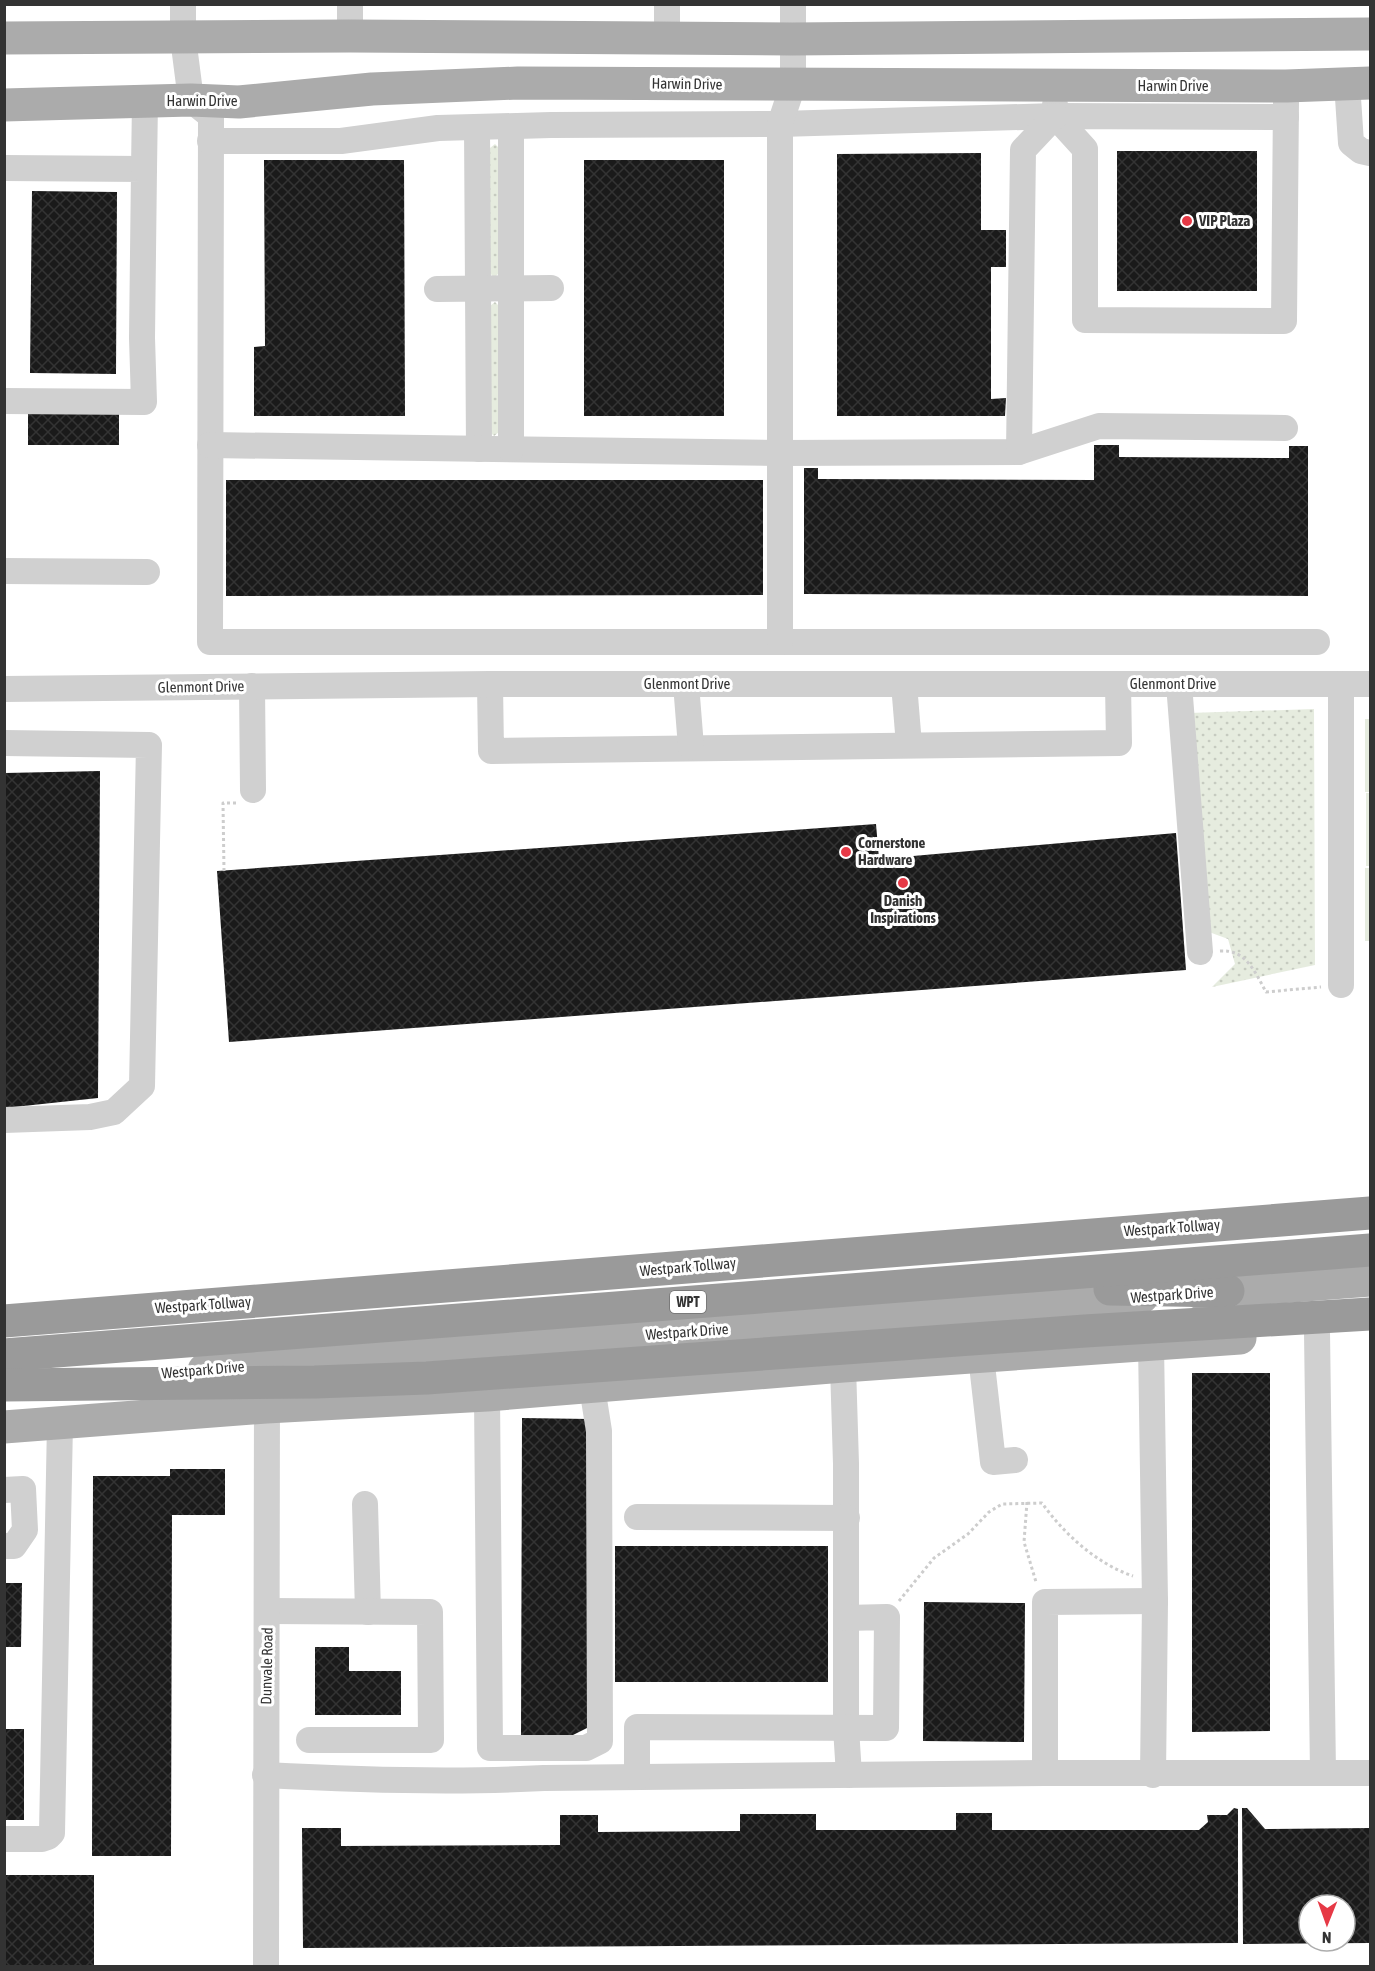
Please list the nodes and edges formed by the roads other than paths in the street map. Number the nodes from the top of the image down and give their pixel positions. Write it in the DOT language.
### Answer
graph roads {
  1 [pos="183,4"];
  2 [pos="667,4"];
  3 [pos="793,4"];
  4 [pos="350,20"];
  5 [pos="1360,34"];
  6 [pos="4,38"];
  7 [pos="183,38"];
  8 [pos="667,38"];
  9 [pos="792,39"];
  10 [pos="1359,83"];
  11 [pos="793,85"];
  12 [pos="191,100"];
  13 [pos="145,101"];
  14 [pos="1055,101"];
  15 [pos="1286,101"];
  16 [pos="4,105"];
  17 [pos="780,124"];
  18 [pos="477,127"];
  19 [pos="511,127"];
  20 [pos="210,141"];
  21 [pos="1371,153"];
  22 [pos="4,168"];
  23 [pos="144,169"];
  24 [pos="551,288"];
  25 [pos="437,289"];
  26 [pos="478,289"];
  27 [pos="511,289"];
  28 [pos="4,401"];
  29 [pos="1285,428"];
  30 [pos="210,445"];
  31 [pos="479,449"];
  32 [pos="511,449"];
  33 [pos="1019,452"];
  34 [pos="780,453"];
  35 [pos="4,571"];
  36 [pos="147,572"];
  37 [pos="780,642"];
  38 [pos="1317,642"];
  39 [pos="489,684"];
  40 [pos="686,684"];
  41 [pos="904,684"];
  42 [pos="1118,684"];
  43 [pos="1179,684"];
  44 [pos="1341,684"];
  45 [pos="1371,684"];
  46 [pos="252,686"];
  47 [pos="4,689"];
  48 [pos="4,743"];
  49 [pos="909,745"];
  50 [pos="691,747"];
  51 [pos="253,790"];
  52 [pos="1200,952"];
  53 [pos="1341,985"];
  54 [pos="4,1120"];
  55 [pos="1371,1213"];
  56 [pos="1371,1250"];
  57 [pos="1371,1280"];
  58 [pos="527,1281"];
  59 [pos="1228,1291"];
  60 [pos="1371,1314"];
  61 [pos="4,1321"];
  62 [pos="1371,1328"];
  63 [pos="1317,1332"];
  64 [pos="1151,1344"];
  65 [pos="4,1355"];
  66 [pos="981,1356"];
  67 [pos="267,1365"];
  68 [pos="843,1366"];
  69 [pos="4,1386"];
  70 [pos="592,1387"];
  71 [pos="487,1395"];
  72 [pos="267,1407"];
  73 [pos="60,1423"];
  74 [pos="4,1427"];
  75 [pos="1015,1460"];
  76 [pos="4,1491"];
  77 [pos="365,1504"];
  78 [pos="637,1517"];
  79 [pos="846,1518"];
  80 [pos="4,1546"];
  81 [pos="1155,1593"];
  82 [pos="267,1611"];
  83 [pos="368,1612"];
  84 [pos="846,1618"];
  85 [pos="846,1728"];
  86 [pos="309,1740"];
  87 [pos="1045,1773"];
  88 [pos="1323,1773"];
  89 [pos="1371,1773"];
  90 [pos="1154,1774"];
  91 [pos="266,1775"];
  92 [pos="849,1775"];
  93 [pos="637,1777"];
  94 [pos="4,1839"];
  95 [pos="266,1966"];
  1 -- 7 [label="street"];
  2 -- 8 [label="street"];
  3 -- 9 [label="street"];
  4 -- 7 [label="main road"];
  4 -- 8 [label="main road"];
  5 -- 9 [label="main road"];
  5 -- 10 [label="main road"];
  6 -- 7 [label="main road"];
  7 -- 12 [label="street"];
  8 -- 9 [label="main road"];
  9 -- 11 [label="street"];
  10 -- 15 [label="main road, Harwin Drive"];
  10 -- 21 [label="street"];
  11 -- 12 [label="main road, Harwin Drive"];
  11 -- 14 [label="main road, Harwin Drive"];
  11 -- 17 [label="street"];
  12 -- 13 [label="main road, Harwin Drive"];
  12 -- 20 [label="street"];
  13 -- 16 [label="main road, Harwin Drive"];
  13 -- 23 [label="street"];
  14 -- 15 [label="main road, Harwin Drive"];
  14 -- 15 [label="street"];
  14 -- 17 [label="street"];
  14 -- 33 [label="street"];
  17 -- 19 [label="street"];
  17 -- 34 [label="street"];
  18 -- 19 [label="street"];
  18 -- 20 [label="street"];
  18 -- 26 [label="street"];
  19 -- 27 [label="street"];
  20 -- 30 [label="street"];
  22 -- 23 [label="street"];
  23 -- 28 [label="street"];
  24 -- 27 [label="street"];
  25 -- 26 [label="street"];
  26 -- 27 [label="street"];
  26 -- 31 [label="street"];
  27 -- 32 [label="street"];
  29 -- 33 [label="street"];
  30 -- 31 [label="street"];
  30 -- 37 [label="street"];
  31 -- 32 [label="street"];
  32 -- 34 [label="street"];
  33 -- 34 [label="street"];
  34 -- 37 [label="street"];
  35 -- 36 [label="street"];
  37 -- 38 [label="street"];
  39 -- 40 [label="street, Glenmont Drive"];
  39 -- 46 [label="street, Glenmont Drive"];
  39 -- 50 [label="street"];
  40 -- 41 [label="street, Glenmont Drive"];
  40 -- 50 [label="street"];
  41 -- 42 [label="street, Glenmont Drive"];
  41 -- 49 [label="street"];
  42 -- 43 [label="street, Glenmont Drive"];
  42 -- 49 [label="street"];
  43 -- 44 [label="street, Glenmont Drive"];
  43 -- 52 [label="street"];
  44 -- 45 [label="street, Glenmont Drive"];
  44 -- 53 [label="street"];
  46 -- 47 [label="street, Glenmont Drive"];
  46 -- 51 [label="street"];
  48 -- 54 [label="street"];
  49 -- 50 [label="street"];
  55 -- 58 [label="highway, Westpark Tollway / WPT"];
  56 -- 65 [label="highway, WPT"];
  57 -- 59 [label="main road, Westpark Drive"];
  58 -- 59 [label="highway"];
  58 -- 61 [label="highway, Westpark Tollway / WPT"];
  59 -- 67 [label="main road, Westpark Drive"];
  60 -- 69 [label="highway"];
  62 -- 63 [label="main road"];
  63 -- 64 [label="main road"];
  63 -- 88 [label="street"];
  64 -- 66 [label="main road"];
  64 -- 81 [label="street"];
  66 -- 68 [label="main road"];
  66 -- 75 [label="street"];
  67 -- 69 [label="main road, Westpark Drive"];
  67 -- 72 [label="street, Dunvale Road"];
  68 -- 70 [label="main road"];
  68 -- 79 [label="street"];
  70 -- 71 [label="main road"];
  70 -- 71 [label="street"];
  71 -- 72 [label="main road"];
  72 -- 73 [label="main road"];
  72 -- 82 [label="street, Dunvale Road"];
  73 -- 74 [label="main road"];
  73 -- 94 [label="street"];
  76 -- 80 [label="street"];
  77 -- 83 [label="street"];
  78 -- 79 [label="street"];
  79 -- 84 [label="street"];
  81 -- 87 [label="street"];
  81 -- 90 [label="street"];
  82 -- 83 [label="street"];
  82 -- 91 [label="street, Dunvale Road"];
  83 -- 86 [label="street"];
  84 -- 85 [label="street"];
  84 -- 85 [label="street"];
  85 -- 92 [label="street"];
  85 -- 93 [label="street"];
  87 -- 90 [label="street"];
  87 -- 92 [label="street"];
  88 -- 89 [label="street"];
  88 -- 90 [label="street"];
  91 -- 93 [label="street"];
  91 -- 95 [label="street, Dunvale Road"];
  92 -- 93 [label="street"];
}
